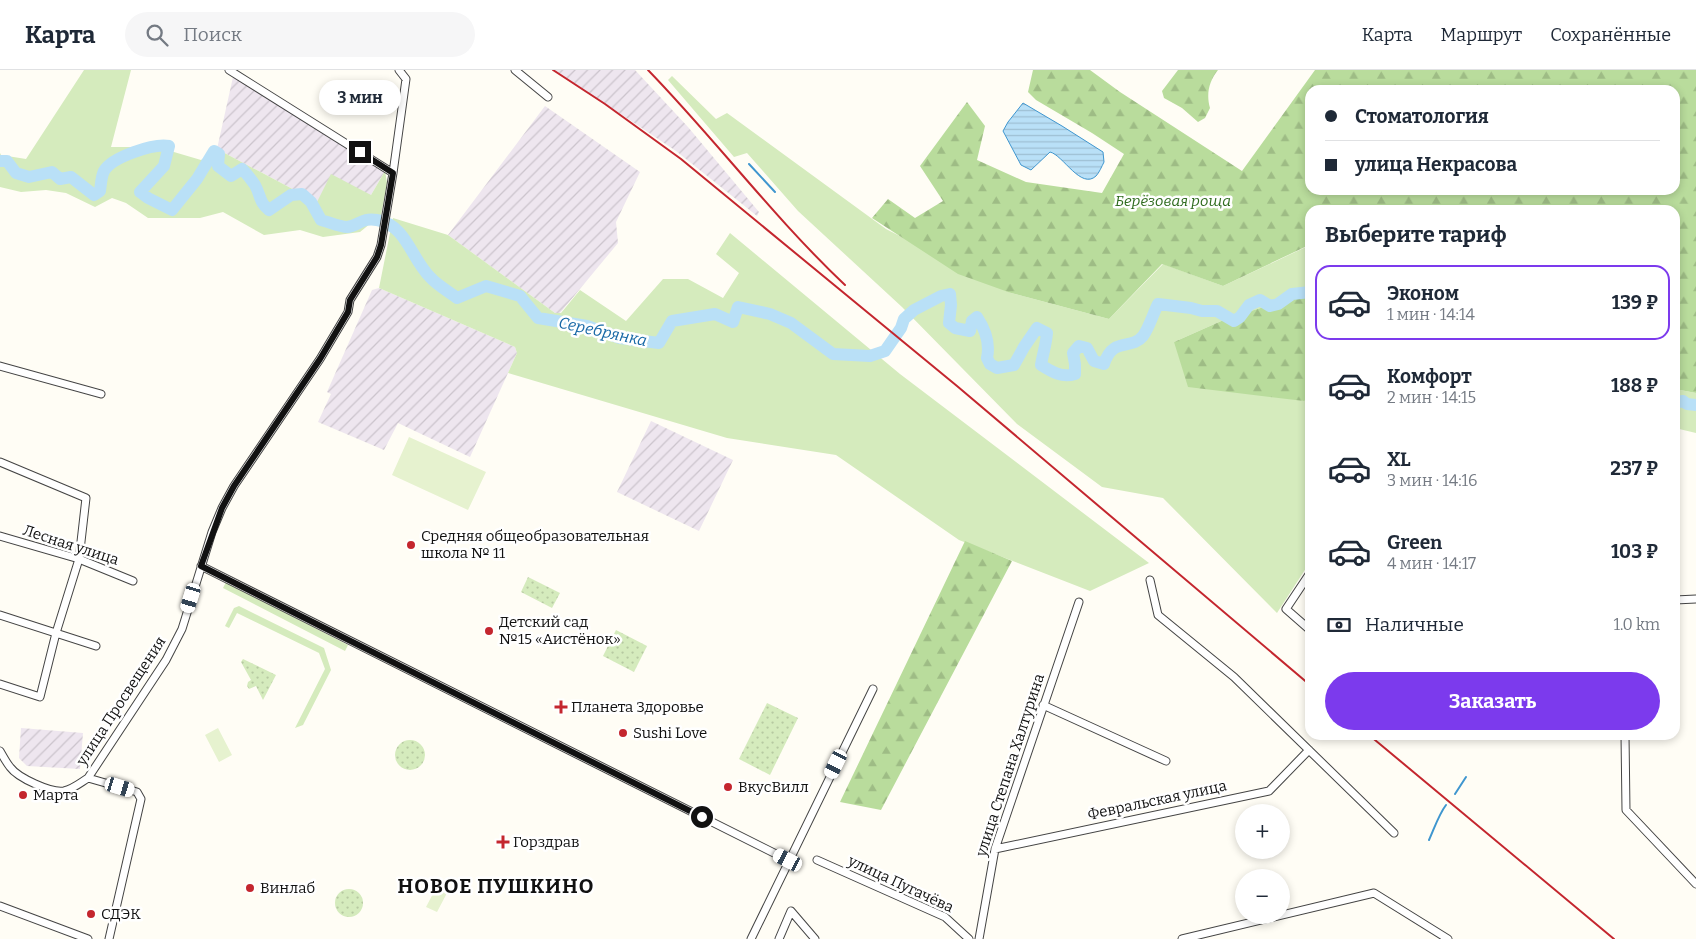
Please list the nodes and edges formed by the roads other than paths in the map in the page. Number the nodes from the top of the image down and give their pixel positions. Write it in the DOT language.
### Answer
graph roads {
  1 [pos="228,70"];
  2 [pos="399,70"];
  3 [pos="515,70"];
  4 [pos="548,98"];
  5 [pos="393,173"];
  6 [pos="0,366"];
  7 [pos="102,394"];
  8 [pos="0,462"];
  9 [pos="0,536"];
  10 [pos="79,559"];
  11 [pos="201,566"];
  12 [pos="1150,580"];
  13 [pos="1305,580"];
  14 [pos="133,581"];
  15 [pos="1696,599"];
  16 [pos="1680,600"];
  17 [pos="1079,602"];
  18 [pos="0,614"];
  19 [pos="1305,626"];
  20 [pos="56,633"];
  21 [pos="96,646"];
  22 [pos="0,684"];
  23 [pos="873,689"];
  24 [pos="1043,705"];
  25 [pos="1625,740"];
  26 [pos="0,750"];
  27 [pos="1309,750"];
  28 [pos="1166,762"];
  29 [pos="88,778"];
  30 [pos="1394,833"];
  31 [pos="995,849"];
  32 [pos="788,860"];
  33 [pos="817,860"];
  34 [pos="1696,884"];
  35 [pos="0,906"];
  36 [pos="88,939"];
  37 [pos="109,939"];
  38 [pos="750,939"];
  39 [pos="778,939"];
  40 [pos="815,939"];
  41 [pos="969,939"];
  42 [pos="979,939"];
  43 [pos="1182,939"];
  44 [pos="1448,939"];
  1 -- 5 [label="street"];
  2 -- 5 [label="street, улица Просвещения"];
  3 -- 4 [label="street"];
  5 -- 11 [label="street, улица Просвещения"];
  6 -- 7 [label="street"];
  8 -- 10 [label="street"];
  9 -- 10 [label="street, Лесная улица"];
  10 -- 14 [label="street, Лесная улица"];
  10 -- 20 [label="street"];
  11 -- 29 [label="street, улица Просвещения"];
  11 -- 32 [label="street"];
  12 -- 27 [label="street"];
  13 -- 19 [label="street"];
  15 -- 16 [label="street"];
  17 -- 24 [label="street, улица Степана Халтурина"];
  18 -- 20 [label="street"];
  20 -- 21 [label="street"];
  20 -- 22 [label="street"];
  23 -- 32 [label="street"];
  24 -- 28 [label="street"];
  24 -- 31 [label="street, улица Степана Халтурина"];
  25 -- 34 [label="street"];
  26 -- 29 [label="street, улица Просвещения"];
  27 -- 30 [label="street"];
  27 -- 31 [label="street, Февральская улица"];
  29 -- 37 [label="street"];
  31 -- 42 [label="street, улица Степана Халтурина"];
  32 -- 38 [label="street"];
  33 -- 41 [label="street, улица Пугачёва"];
  35 -- 36 [label="street"];
  39 -- 40 [label="street"];
  43 -- 44 [label="street"];
}
